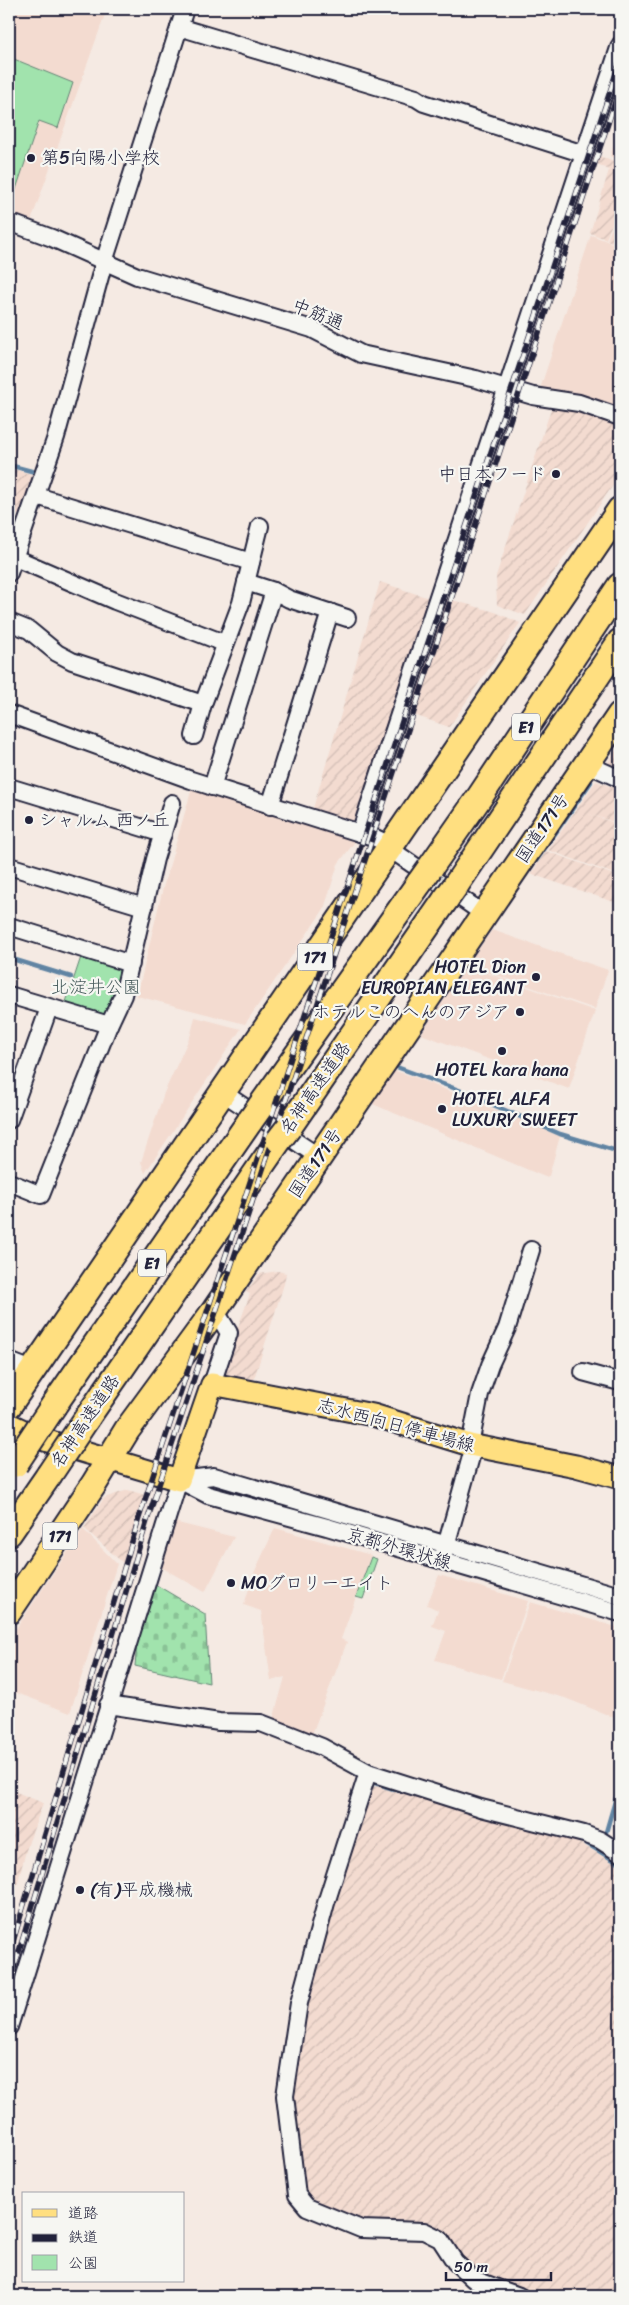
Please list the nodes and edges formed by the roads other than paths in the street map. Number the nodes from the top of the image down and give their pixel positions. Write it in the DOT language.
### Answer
graph roads {
  1 [pos="184,9"];
  2 [pos="179,27"];
  3 [pos="620,45"];
  4 [pos="584,154"];
  5 [pos="9,222"];
  6 [pos="104,262"];
  7 [pos="508,389"];
  8 [pos="620,417"];
  9 [pos="37,496"];
  10 [pos="620,510"];
  11 [pos="260,526"];
  12 [pos="12,554"];
  13 [pos="251,562"];
  14 [pos="246,582"];
  15 [pos="620,586"];
  16 [pos="274,591"];
  17 [pos="330,612"];
  18 [pos="347,618"];
  19 [pos="9,622"];
  20 [pos="620,642"];
  21 [pos="224,643"];
  22 [pos="203,704"];
  23 [pos="9,714"];
  24 [pos="620,716"];
  25 [pos="194,736"];
  26 [pos="587,764"];
  27 [pos="620,779"];
  28 [pos="9,787"];
  29 [pos="212,787"];
  30 [pos="172,803"];
  31 [pos="270,806"];
  32 [pos="360,833"];
  33 [pos="163,834"];
  34 [pos="391,846"];
  35 [pos="9,866"];
  36 [pos="144,907"];
  37 [pos="484,914"];
  38 [pos="9,926"];
  39 [pos="131,964"];
  40 [pos="9,995"];
  41 [pos="49,1008"];
  42 [pos="108,1025"];
  43 [pos="222,1092"];
  44 [pos="9,1120"];
  45 [pos="319,1157"];
  46 [pos="9,1182"];
  47 [pos="532,1250"];
  48 [pos="215,1310"];
  49 [pos="9,1361"];
  50 [pos="32,1370"];
  51 [pos="583,1372"];
  52 [pos="620,1382"];
  53 [pos="212,1384"];
  54 [pos="9,1404"];
  55 [pos="9,1424"];
  56 [pos="472,1445"];
  57 [pos="108,1459"];
  58 [pos="12,1468"];
  59 [pos="620,1478"];
  60 [pos="179,1480"];
  61 [pos="9,1533"];
  62 [pos="446,1544"];
  63 [pos="442,1560"];
  64 [pos="620,1596"];
  65 [pos="9,1611"];
  66 [pos="620,1613"];
  67 [pos="108,1705"];
  68 [pos="368,1772"];
  69 [pos="620,1853"];
  70 [pos="9,2027"];
  71 [pos="519,2296"];
  1 -- 2 [label="street"];
  2 -- 4 [label="street"];
  2 -- 6 [label="street"];
  3 -- 4 [label="street"];
  4 -- 7 [label="street"];
  5 -- 6 [label="street, 中筋通"];
  6 -- 7 [label="street, 中筋通"];
  6 -- 9 [label="street"];
  7 -- 8 [label="street, 中筋通"];
  7 -- 32 [label="street"];
  9 -- 12 [label="street"];
  9 -- 13 [label="street"];
  10 -- 34 [label="highway, 171"];
  11 -- 13 [label="street"];
  12 -- 21 [label="street"];
  13 -- 14 [label="street"];
  14 -- 16 [label="street"];
  14 -- 21 [label="street"];
  15 -- 58 [label="highway, 名神高速道路 / E1, bridge"];
  16 -- 17 [label="street"];
  16 -- 29 [label="street"];
  17 -- 18 [label="street"];
  17 -- 31 [label="street"];
  19 -- 22 [label="street"];
  20 -- 61 [label="highway, 名神高速道路 / E1, bridge"];
  21 -- 22 [label="street"];
  22 -- 25 [label="street"];
  23 -- 29 [label="street"];
  24 -- 26 [label="highway, 国道171号 / 171"];
  26 -- 27 [label="street"];
  26 -- 37 [label="highway, 国道171号 / 171"];
  28 -- 33 [label="street"];
  29 -- 31 [label="street"];
  30 -- 33 [label="street"];
  31 -- 32 [label="street"];
  32 -- 34 [label="street"];
  33 -- 36 [label="street"];
  34 -- 37 [label="street"];
  34 -- 43 [label="highway, 171"];
  35 -- 36 [label="street"];
  36 -- 39 [label="street"];
  37 -- 45 [label="highway, 国道171号 / 171"];
  38 -- 39 [label="street"];
  39 -- 42 [label="street"];
  40 -- 41 [label="street"];
  41 -- 42 [label="street"];
  41 -- 44 [label="street"];
  42 -- 46 [label="street"];
  43 -- 45 [label="street"];
  43 -- 50 [label="highway, 171"];
  45 -- 48 [label="highway, 国道171号 / 171"];
  47 -- 56 [label="street"];
  48 -- 53 [label="street"];
  48 -- 57 [label="highway, 国道171号 / 171"];
  49 -- 50 [label="street"];
  50 -- 54 [label="highway, 171"];
  51 -- 52 [label="street"];
  53 -- 56 [label="main road, 志水西向日停車場線"];
  53 -- 60 [label="main road"];
  55 -- 57 [label="main road, 京都外環状線"];
  56 -- 59 [label="main road, 志水西向日停車場線"];
  56 -- 62 [label="street"];
  57 -- 60 [label="main road, 京都外環状線"];
  57 -- 65 [label="highway, 国道171号 / 171"];
  60 -- 62 [label="street, 京都外環状線"];
  60 -- 63 [label="street, 京都外環状線"];
  60 -- 67 [label="street"];
  62 -- 63 [label="street"];
  62 -- 64 [label="street, 京都外環状線"];
  63 -- 66 [label="street, 京都外環状線"];
  67 -- 68 [label="street"];
  67 -- 70 [label="street"];
  68 -- 69 [label="street"];
  68 -- 71 [label="street"];
}
